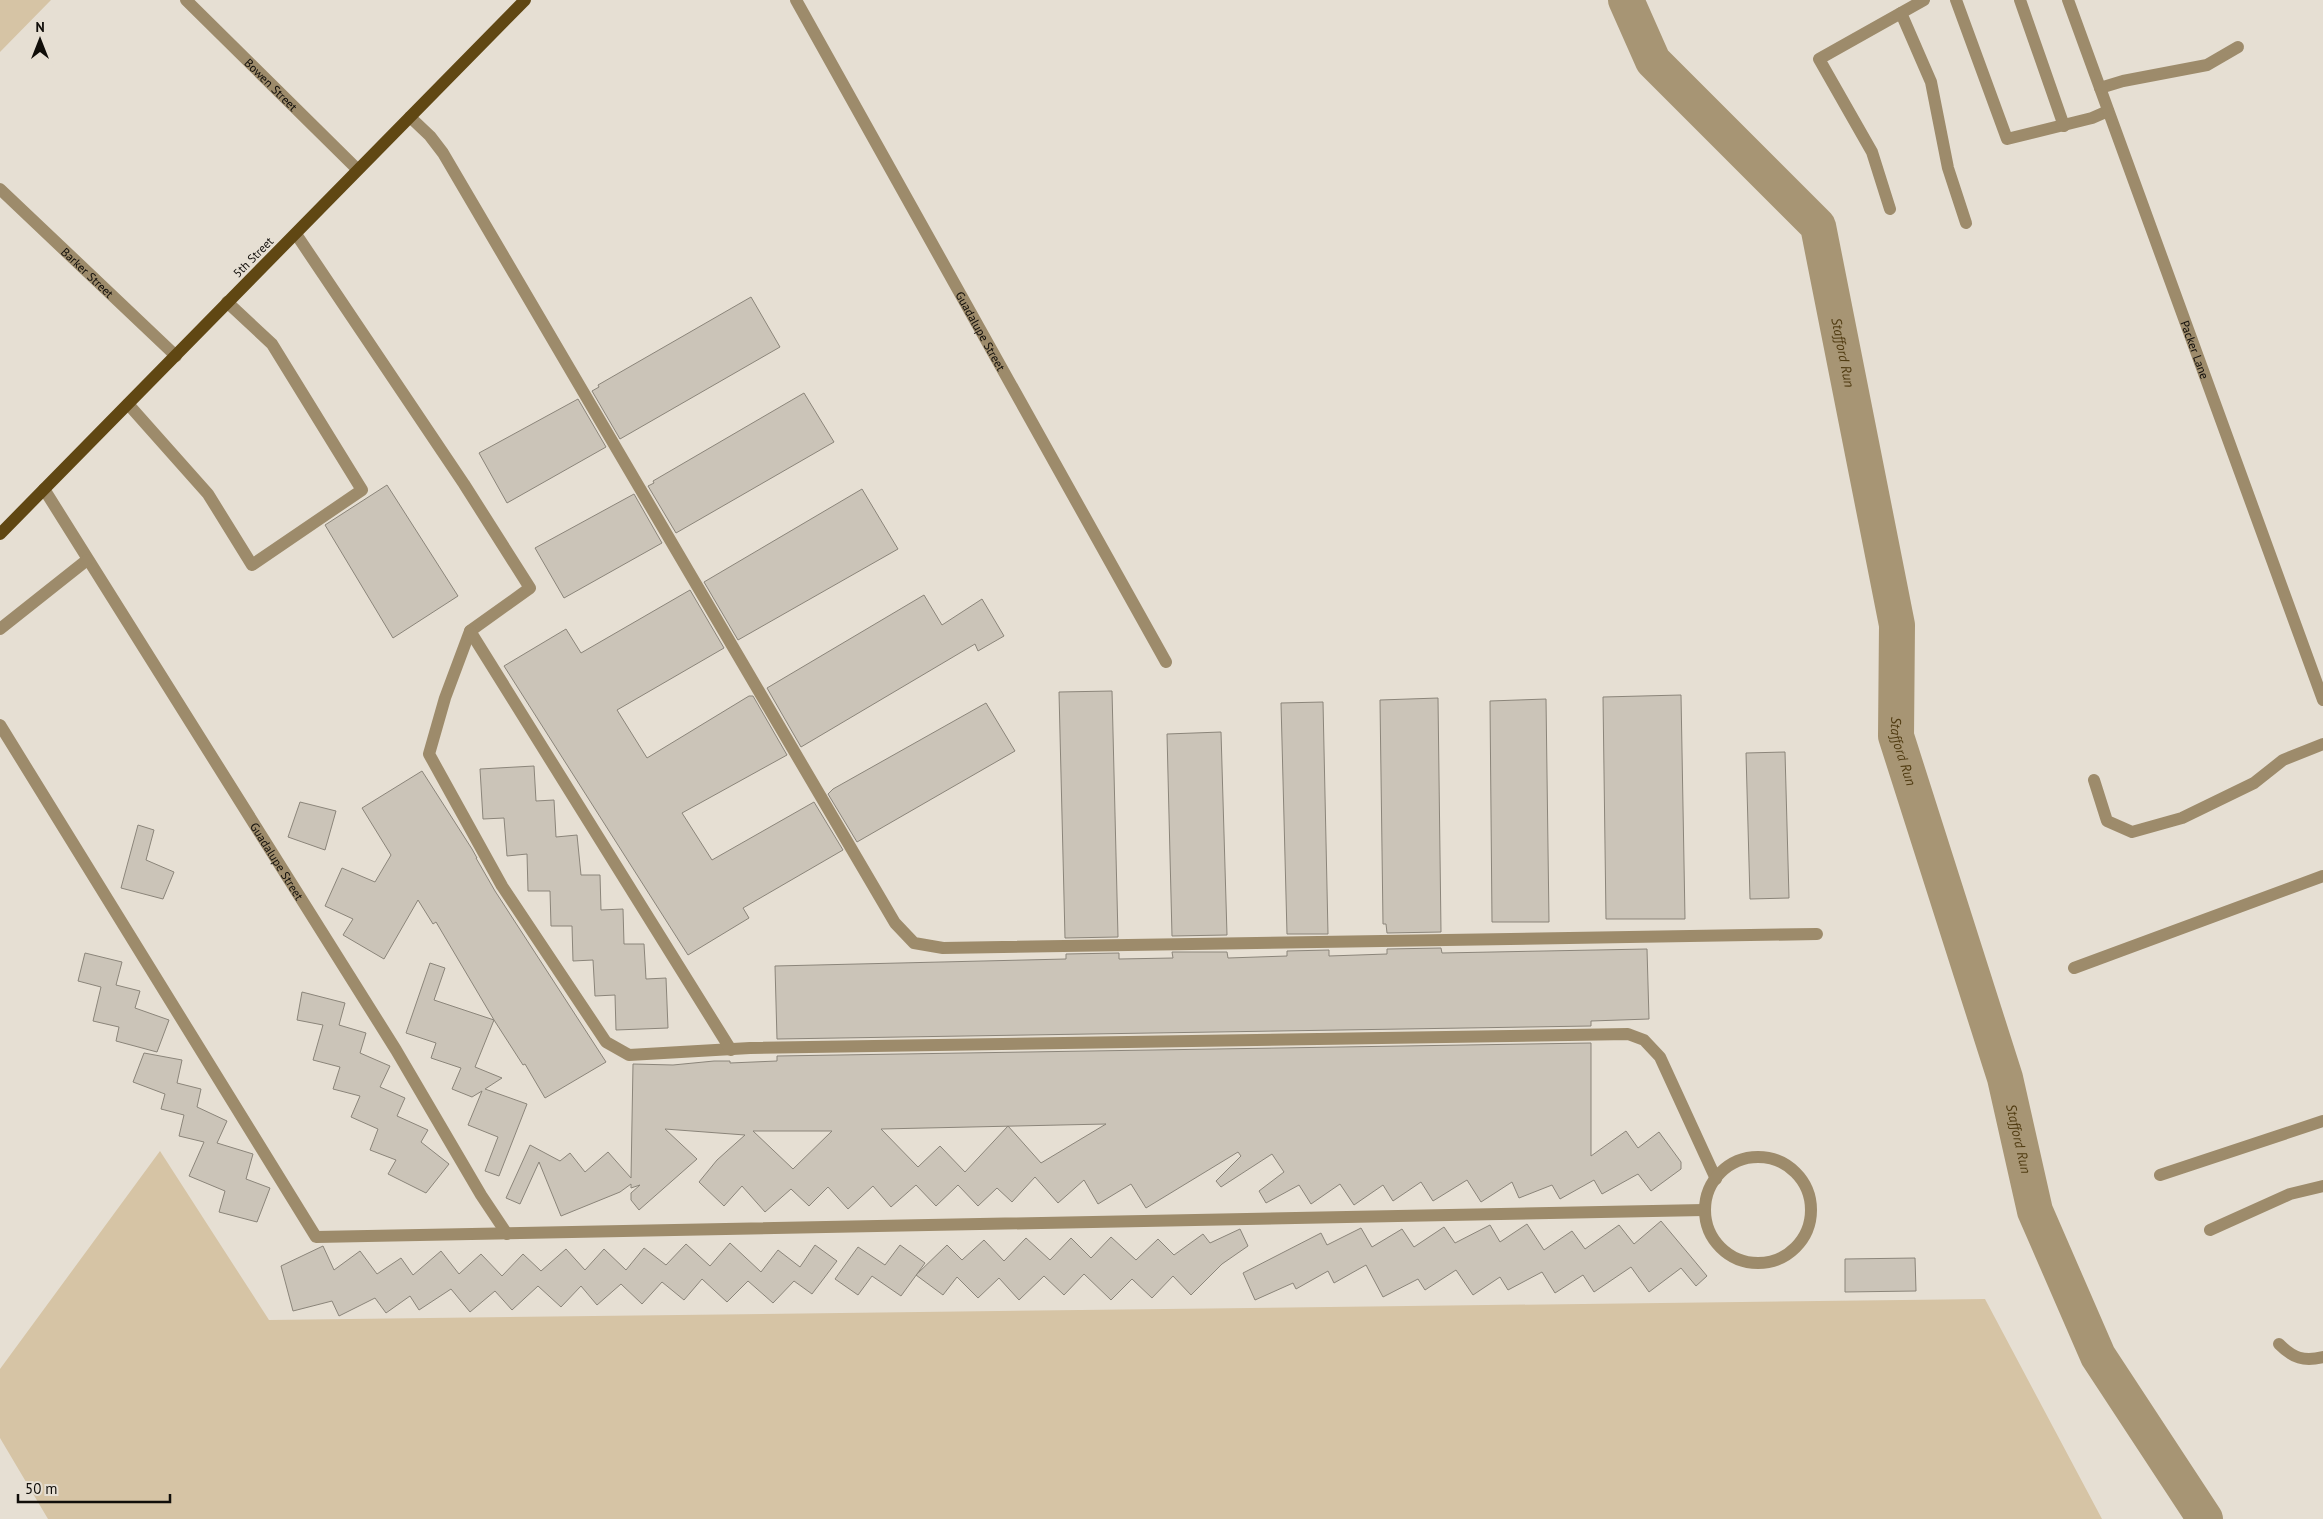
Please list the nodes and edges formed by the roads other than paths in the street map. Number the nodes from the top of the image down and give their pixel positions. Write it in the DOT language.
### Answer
graph roads {
  1 [pos="186,0"];
  2 [pos="525,0"];
  3 [pos="796,0"];
  4 [pos="1924,0"];
  5 [pos="1956,0"];
  6 [pos="2020,0"];
  7 [pos="2068,0"];
  8 [pos="1901,13"];
  9 [pos="2238,47"];
  10 [pos="2100,88"];
  11 [pos="2108,111"];
  12 [pos="410,117"];
  13 [pos="2064,126"];
  14 [pos="357,170"];
  15 [pos="0,189"];
  16 [pos="1890,209"];
  17 [pos="1966,223"];
  18 [pos="296,234"];
  19 [pos="227,302"];
  20 [pos="176,356"];
  21 [pos="128,404"];
  22 [pos="44,489"];
  23 [pos="0,534"];
  24 [pos="87,560"];
  25 [pos="0,629"];
  26 [pos="470,632"];
  27 [pos="1166,662"];
  28 [pos="2317,668"];
  29 [pos="2323,700"];
  30 [pos="0,725"];
  31 [pos="2323,744"];
  32 [pos="2094,780"];
  33 [pos="2323,876"];
  34 [pos="1817,934"];
  35 [pos="2074,968"];
  36 [pos="731,1050"];
  37 [pos="2323,1121"];
  38 [pos="2160,1175"];
  39 [pos="1716,1179"];
  40 [pos="2323,1186"];
  41 [pos="1704,1210"];
  42 [pos="2210,1230"];
  43 [pos="507,1234"];
  44 [pos="2279,1344"];
  45 [pos="2323,1357"];
  1 -- 14 [label="street, Bowen Street"];
  2 -- 12 [label="main road, 5th Street"];
  3 -- 27 [label="street, Guadalupe Street"];
  4 -- 8 [label="street"];
  5 -- 13 [label="street"];
  6 -- 13 [label="street"];
  7 -- 10 [label="street, Packer Lane"];
  8 -- 16 [label="street"];
  8 -- 17 [label="street"];
  9 -- 10 [label="street"];
  10 -- 11 [label="street, Packer Lane"];
  11 -- 13 [label="street"];
  11 -- 28 [label="street, Packer Lane"];
  12 -- 14 [label="main road, 5th Street"];
  12 -- 34 [label="street"];
  14 -- 18 [label="main road, 5th Street"];
  15 -- 20 [label="street, Barker Street"];
  18 -- 19 [label="main road, 5th Street"];
  18 -- 26 [label="street"];
  19 -- 20 [label="main road, 5th Street"];
  19 -- 21 [label="street"];
  20 -- 21 [label="main road, 5th Street"];
  21 -- 22 [label="main road, 5th Street"];
  22 -- 23 [label="main road, 5th Street"];
  22 -- 24 [label="street, Guadalupe Street"];
  24 -- 25 [label="street"];
  24 -- 43 [label="street, Guadalupe Street"];
  26 -- 36 [label="street"];
  26 -- 36 [label="street"];
  28 -- 29 [label="street, Packer Lane"];
  30 -- 43 [label="street"];
  31 -- 32 [label="street"];
  33 -- 35 [label="street"];
  36 -- 39 [label="street"];
  37 -- 38 [label="street"];
  39 -- 41 [label="street"];
  39 -- 41 [label="street"];
  40 -- 42 [label="street"];
  41 -- 43 [label="street"];
  44 -- 45 [label="street"];
}
